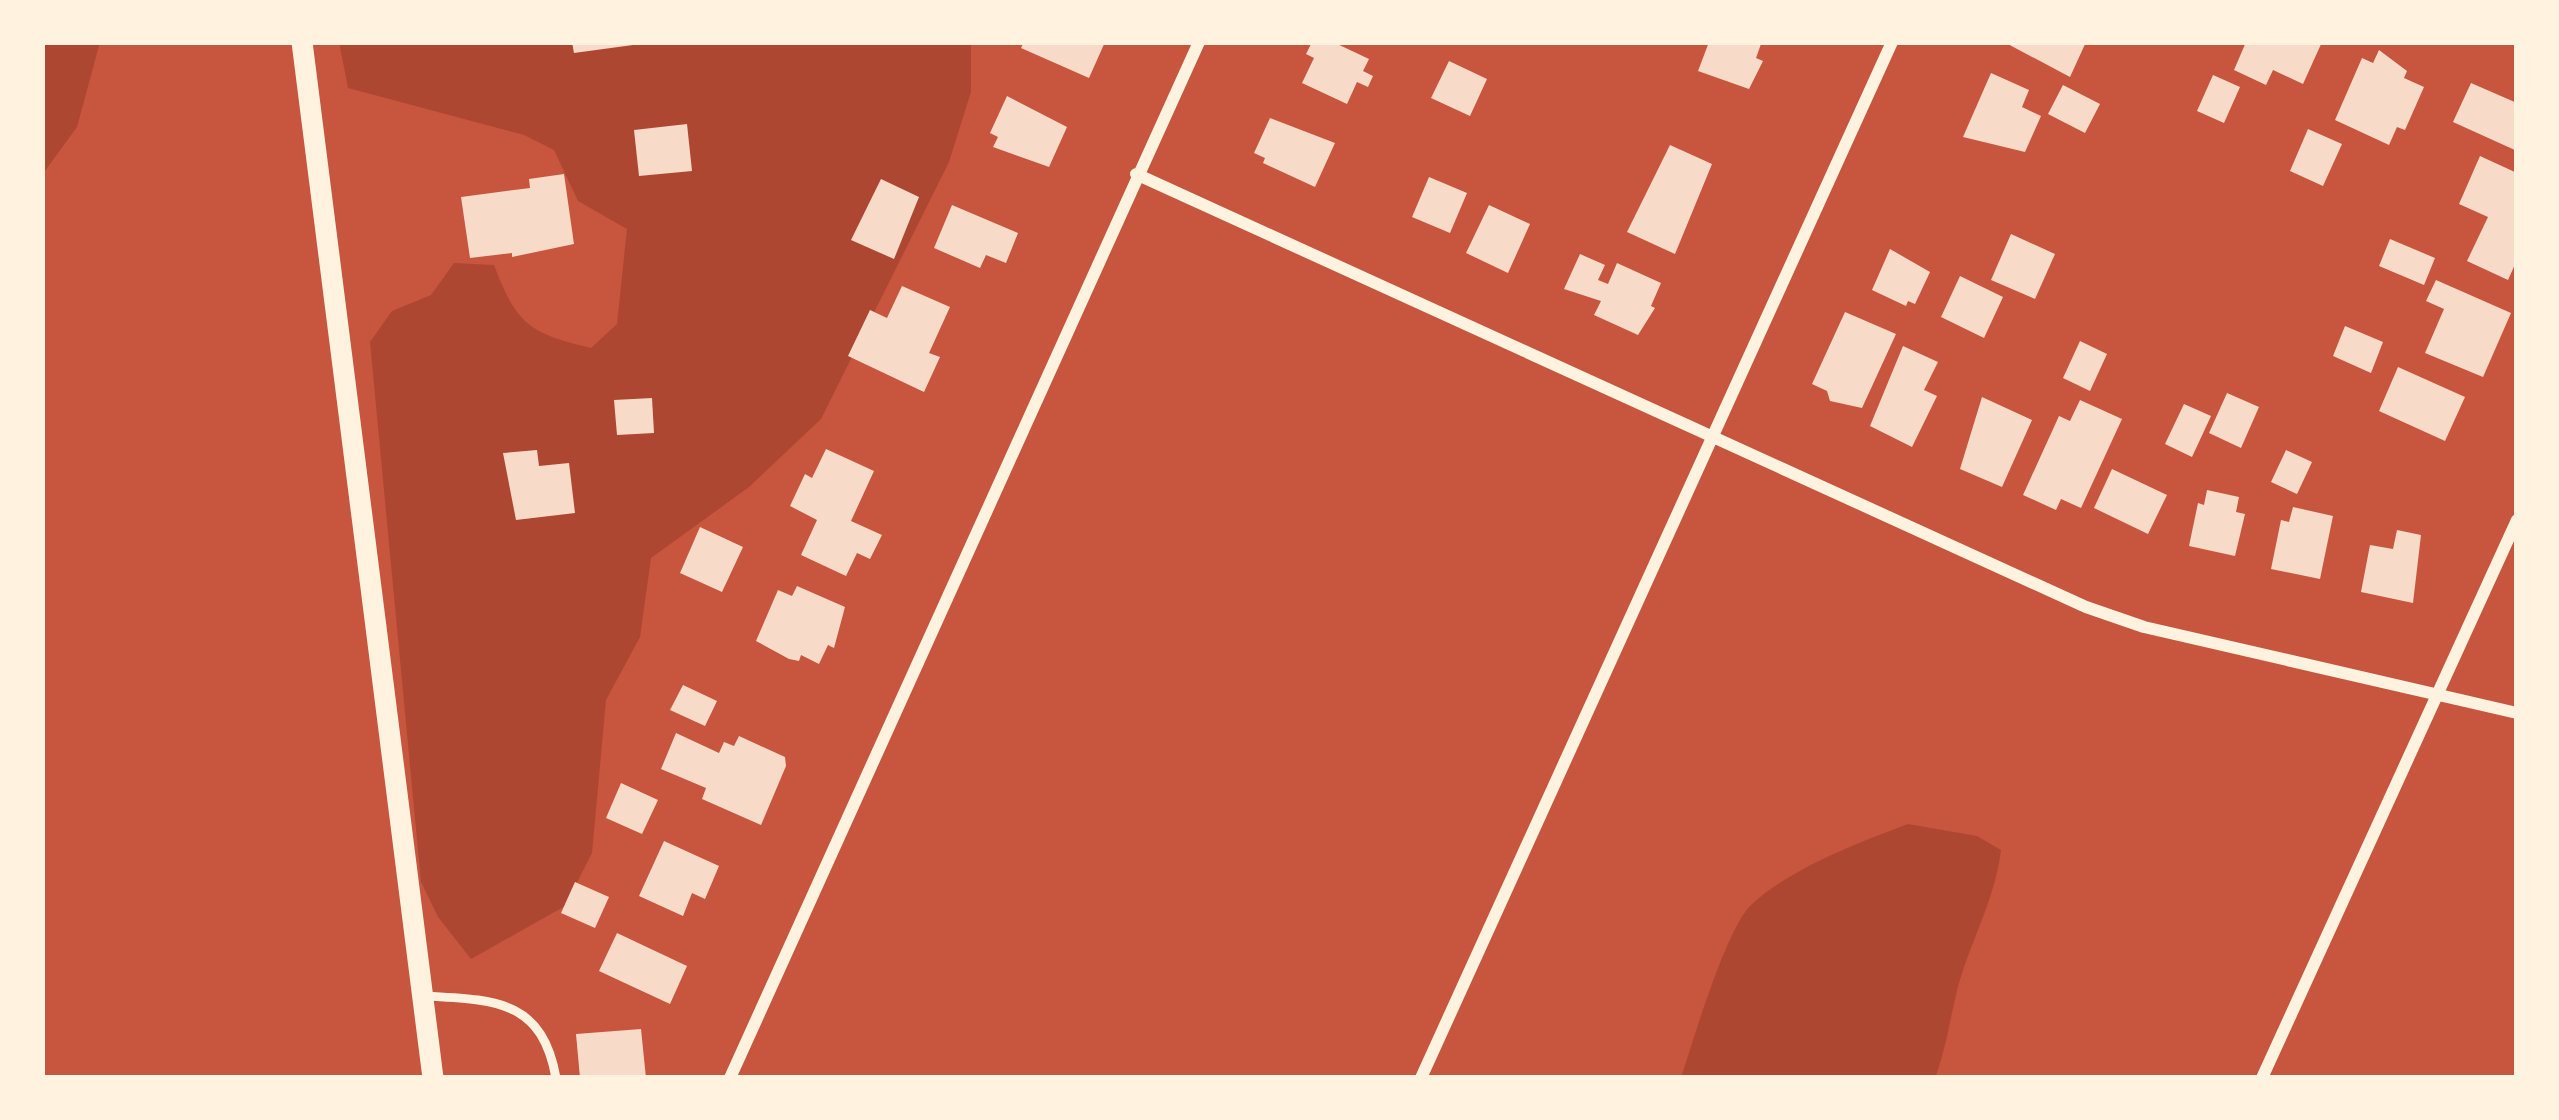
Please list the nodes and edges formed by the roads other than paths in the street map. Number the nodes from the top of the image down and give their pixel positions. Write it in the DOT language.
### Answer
graph roads {
  1 [pos="302,42"];
  2 [pos="1199,42"];
  3 [pos="1892,42"];
  4 [pos="1136,174"];
  5 [pos="1712,440"];
  6 [pos="2517,520"];
  7 [pos="2438,694"];
  8 [pos="2517,712"];
  9 [pos="422,996"];
  10 [pos="433,1078"];
  11 [pos="556,1078"];
  12 [pos="730,1078"];
  13 [pos="1421,1078"];
  14 [pos="2262,1078"];
  1 -- 9 [label="street"];
  2 -- 4 [label="street"];
  3 -- 5 [label="street"];
  4 -- 5 [label="street"];
  4 -- 12 [label="street"];
  5 -- 7 [label="street"];
  5 -- 13 [label="street"];
  6 -- 7 [label="street"];
  7 -- 8 [label="street"];
  7 -- 14 [label="street"];
  9 -- 10 [label="street"];
  9 -- 11 [label="lane"];
}
